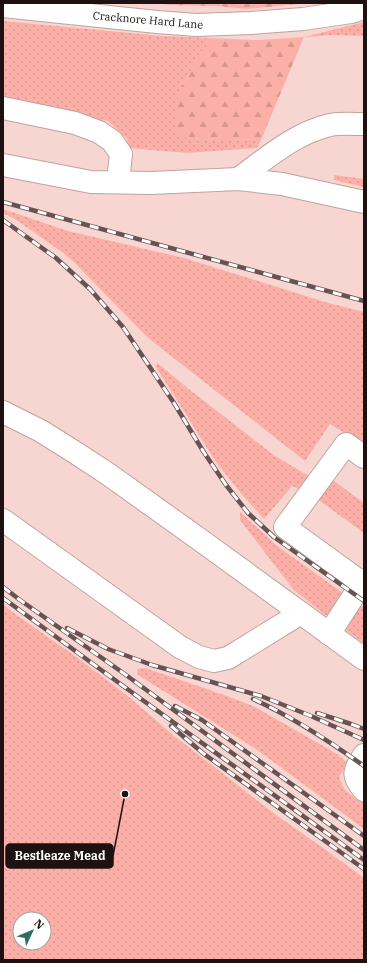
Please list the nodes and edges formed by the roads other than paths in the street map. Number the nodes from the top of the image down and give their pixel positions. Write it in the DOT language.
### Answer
graph roads {
  1 [pos="3,6"];
  2 [pos="364,8"];
  3 [pos="3,108"];
  4 [pos="364,124"];
  5 [pos="3,165"];
  6 [pos="238,179"];
  7 [pos="118,182"];
  8 [pos="364,202"];
  9 [pos="3,412"];
  10 [pos="364,457"];
  11 [pos="3,520"];
  12 [pos="363,582"];
  13 [pos="301,613"];
  14 [pos="329,634"];
  15 [pos="364,659"];
  16 [pos="364,755"];
  17 [pos="364,790"];
  1 -- 2 [label="lane, Cracknore Hard Lane"];
  3 -- 7 [label="lane"];
  4 -- 6 [label="lane"];
  5 -- 7 [label="lane"];
  6 -- 7 [label="lane"];
  6 -- 8 [label="lane"];
  9 -- 13 [label="lane"];
  10 -- 12 [label="lane"];
  11 -- 13 [label="lane"];
  12 -- 14 [label="lane"];
  13 -- 14 [label="lane"];
  14 -- 15 [label="lane"];
  16 -- 17 [label="lane"];
}
